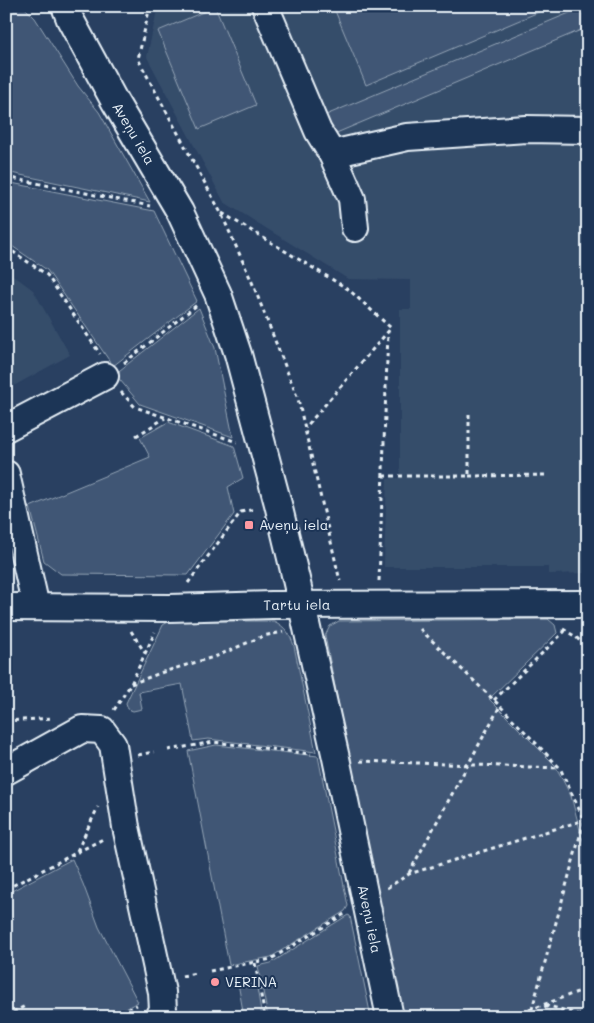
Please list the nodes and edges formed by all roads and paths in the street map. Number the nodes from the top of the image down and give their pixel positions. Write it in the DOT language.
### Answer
graph roads {
  1 [pos="66,6"];
  2 [pos="150,6"];
  3 [pos="265,6"];
  4 [pos="588,130"];
  5 [pos="332,154"];
  6 [pos="6,177"];
  7 [pos="180,212"];
  8 [pos="221,213"];
  9 [pos="355,228"];
  10 [pos="6,247"];
  11 [pos="202,300"];
  12 [pos="388,331"];
  13 [pos="108,374"];
  14 [pos="469,414"];
  15 [pos="166,418"];
  16 [pos="6,428"];
  17 [pos="305,428"];
  18 [pos="136,436"];
  19 [pos="263,451"];
  20 [pos="6,474"];
  21 [pos="383,476"];
  22 [pos="469,476"];
  23 [pos="547,476"];
  24 [pos="278,504"];
  25 [pos="340,581"];
  26 [pos="379,581"];
  27 [pos="183,590"];
  28 [pos="588,604"];
  29 [pos="301,605"];
  30 [pos="394,605"];
  31 [pos="36,606"];
  32 [pos="6,607"];
  33 [pos="159,624"];
  34 [pos="286,631"];
  35 [pos="565,631"];
  36 [pos="131,684"];
  37 [pos="494,700"];
  38 [pos="500,706"];
  39 [pos="102,730"];
  40 [pos="168,750"];
  41 [pos="314,754"];
  42 [pos="359,761"];
  43 [pos="467,765"];
  44 [pos="560,768"];
  45 [pos="6,771"];
  46 [pos="588,817"];
  47 [pos="584,820"];
  48 [pos="126,828"];
  49 [pos="588,849"];
  50 [pos="408,874"];
  51 [pos="6,889"];
  52 [pos="385,889"];
  53 [pos="346,913"];
  54 [pos="255,963"];
  55 [pos="210,971"];
  56 [pos="588,988"];
  57 [pos="27,1005"];
  58 [pos="544,1005"];
  59 [pos="532,1009"];
  60 [pos="6,1016"];
  61 [pos="588,1016"];
  62 [pos="159,1017"];
  63 [pos="265,1017"];
  64 [pos="390,1017"];
  65 [pos="506,1017"];
  66 [pos="528,1017"];
  67 [pos="550,1017"];
  1 -- 7 [label="street, Aveņu iela"];
  2 -- 8 [label="path"];
  3 -- 5 [label="street"];
  4 -- 5 [label="street"];
  5 -- 9 [label="street"];
  6 -- 7 [label="path"];
  7 -- 19 [label="street, Aveņu iela"];
  8 -- 12 [label="path"];
  8 -- 17 [label="path"];
  10 -- 13 [label="path"];
  11 -- 13 [label="path"];
  12 -- 17 [label="path"];
  12 -- 21 [label="path"];
  13 -- 15 [label="path"];
  13 -- 16 [label="street"];
  14 -- 22 [label="path"];
  15 -- 18 [label="path"];
  15 -- 19 [label="path"];
  17 -- 25 [label="path"];
  19 -- 24 [label="street, Aveņu iela"];
  20 -- 31 [label="street"];
  21 -- 22 [label="path"];
  21 -- 26 [label="path"];
  22 -- 23 [label="path"];
  24 -- 27 [label="path"];
  24 -- 29 [label="street, Aveņu iela"];
  28 -- 30 [label="street, Tartu iela"];
  29 -- 30 [label="street, Tartu iela"];
  29 -- 31 [label="street, Tartu iela"];
  29 -- 64 [label="street, Aveņu iela"];
  30 -- 37 [label="path"];
  31 -- 32 [label="street, Tartu iela"];
  33 -- 36 [label="path"];
  34 -- 36 [label="path"];
  35 -- 37 [label="path"];
  36 -- 39 [label="path"];
  37 -- 38 [label="path"];
  38 -- 43 [label="path"];
  38 -- 44 [label="path"];
  39 -- 45 [label="street"];
  39 -- 48 [label="street"];
  40 -- 41 [label="path"];
  42 -- 43 [label="path"];
  43 -- 44 [label="path"];
  43 -- 50 [label="path"];
  44 -- 47 [label="path"];
  46 -- 47 [label="path"];
  47 -- 49 [label="path"];
  47 -- 50 [label="path"];
  47 -- 59 [label="path"];
  48 -- 51 [label="path"];
  48 -- 62 [label="street"];
  50 -- 52 [label="path"];
  53 -- 54 [label="path"];
  54 -- 55 [label="path"];
  54 -- 63 [label="path"];
  56 -- 58 [label="path"];
  57 -- 60 [label="path"];
  58 -- 59 [label="path"];
  58 -- 61 [label="path"];
  58 -- 67 [label="path"];
  59 -- 65 [label="path"];
  59 -- 66 [label="path"];
}
